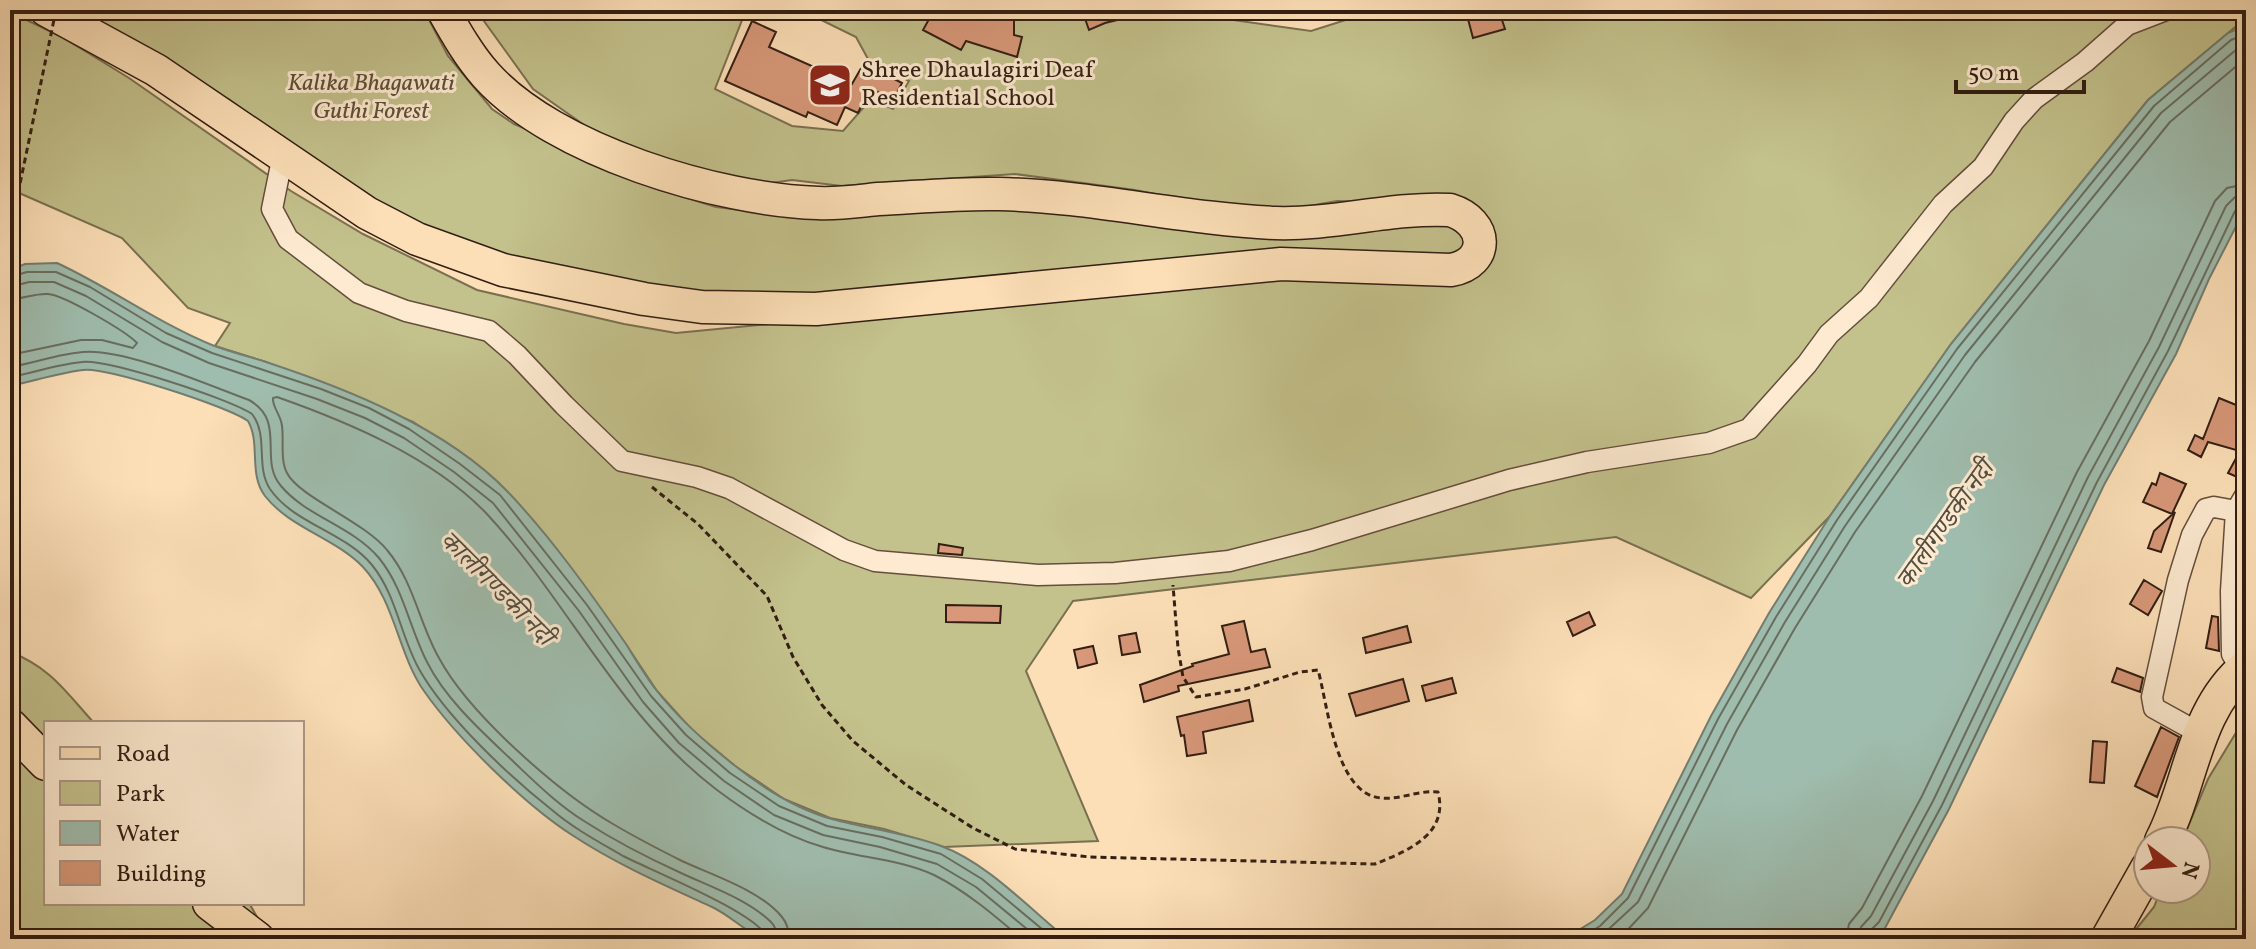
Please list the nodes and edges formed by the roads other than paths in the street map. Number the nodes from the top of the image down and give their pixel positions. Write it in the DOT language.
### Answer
graph roads {
  1 [pos="46,10"];
  2 [pos="443,10"];
  3 [pos="2166,10"];
  4 [pos="283,155"];
  5 [pos="2241,502"];
  6 [pos="2244,669"];
  7 [pos="10,726"];
  8 [pos="2201,734"];
  9 [pos="44,761"];
  10 [pos="2169,825"];
  11 [pos="2132,896"];
  12 [pos="213,905"];
  13 [pos="257,939"];
  14 [pos="2108,939"];
  1 -- 4 [label="main road"];
  2 -- 4 [label="main road"];
  3 -- 4 [label="street"];
  5 -- 6 [label="street"];
  5 -- 8 [label="street"];
  6 -- 8 [label="highway"];
  7 -- 9 [label="highway"];
  8 -- 10 [label="highway"];
  11 -- 14 [label="highway"];
  12 -- 13 [label="highway"];
}
